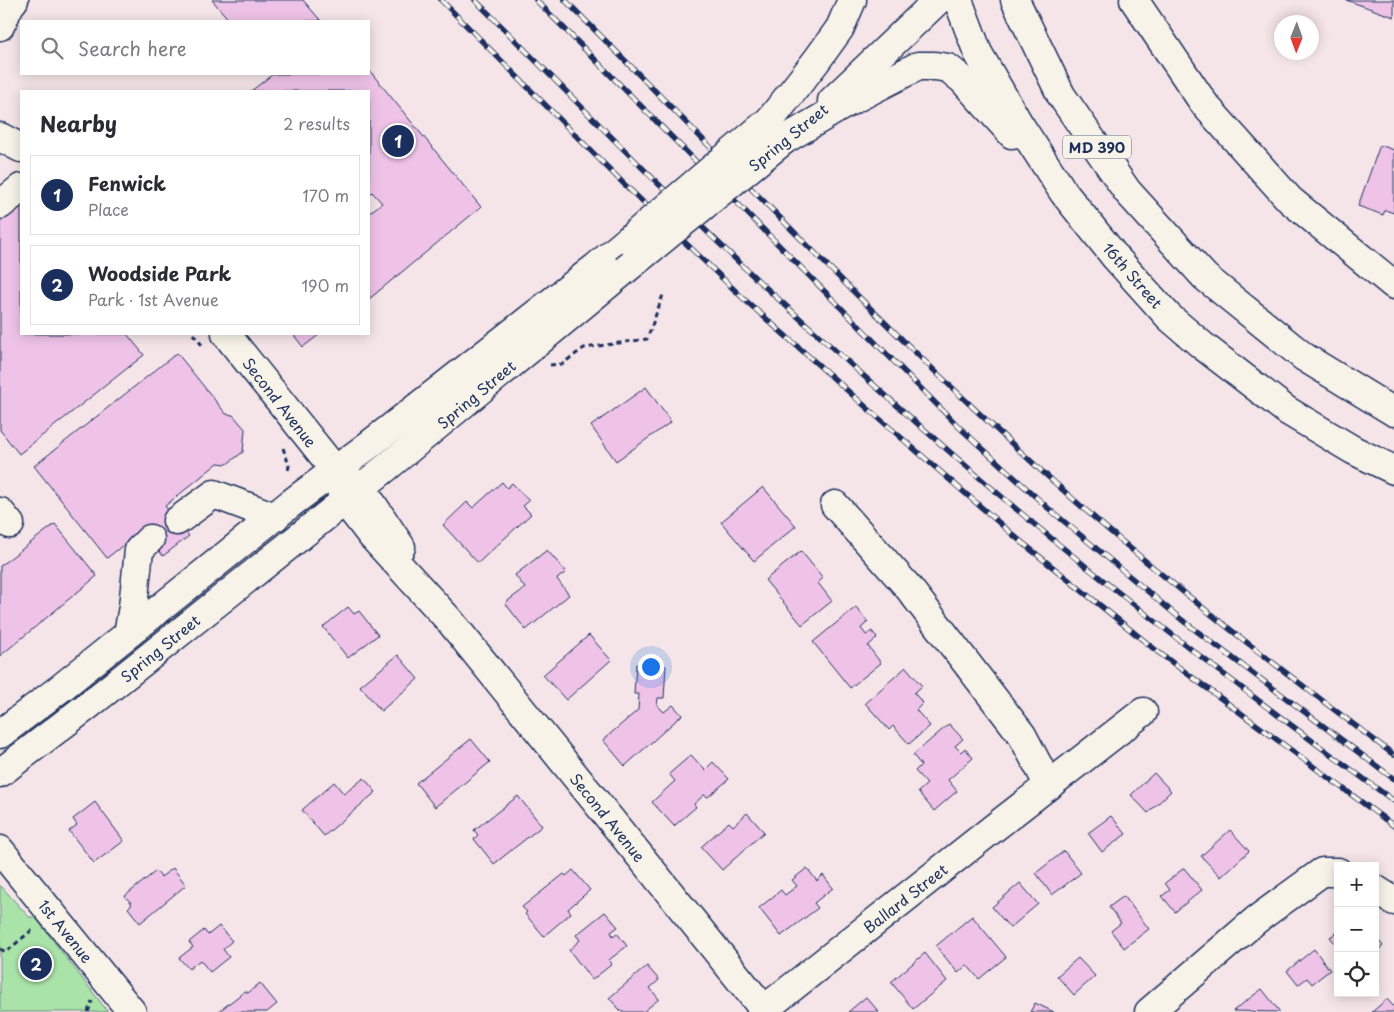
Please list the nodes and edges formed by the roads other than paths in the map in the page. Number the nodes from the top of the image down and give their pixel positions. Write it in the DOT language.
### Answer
graph roads {
  1 [pos="14,0"];
  2 [pos="852,0"];
  3 [pos="938,0"];
  4 [pos="958,0"];
  5 [pos="1015,0"];
  6 [pos="1134,0"];
  7 [pos="0,26"];
  8 [pos="777,130"];
  9 [pos="0,137"];
  10 [pos="20,147"];
  11 [pos="20,189"];
  12 [pos="1064,193"];
  13 [pos="0,205"];
  14 [pos="604,274"];
  15 [pos="1394,285"];
  16 [pos="227,335"];
  17 [pos="1392,412"];
  18 [pos="335,470"];
  19 [pos="1394,470"];
  20 [pos="353,494"];
  21 [pos="835,504"];
  22 [pos="275,517"];
  23 [pos="177,521"];
  24 [pos="150,540"];
  25 [pos="128,634"];
  26 [pos="1143,712"];
  27 [pos="0,734"];
  28 [pos="0,772"];
  29 [pos="1049,786"];
  30 [pos="0,850"];
  31 [pos="1330,872"];
  32 [pos="1379,892"];
  33 [pos="1394,901"];
  34 [pos="764,1011"];
  35 [pos="132,1012"];
  36 [pos="1149,1012"];
  1 -- 7 [label="main road"];
  2 -- 8 [label="main road, Spring Street"];
  3 -- 8 [label="main road, Spring Street"];
  4 -- 12 [label="main road, 16th Street / MD 390"];
  5 -- 17 [label="main road, MD 390"];
  6 -- 15 [label="main road"];
  8 -- 12 [label="main road"];
  8 -- 14 [label="main road, Spring Street, bridge"];
  9 -- 10 [label="main road"];
  11 -- 13 [label="main road"];
  12 -- 19 [label="main road, 16th Street / MD 390"];
  14 -- 18 [label="main road, Spring Street"];
  14 -- 20 [label="main road, Spring Street"];
  16 -- 18 [label="main road, Second Avenue"];
  18 -- 20 [label="main road, Second Avenue"];
  18 -- 22 [label="main road, Spring Street"];
  20 -- 28 [label="main road, Spring Street"];
  20 -- 34 [label="main road, Second Avenue"];
  21 -- 29 [label="main road"];
  22 -- 23 [label="main road"];
  22 -- 25 [label="main road, Spring Street"];
  24 -- 25 [label="main road"];
  25 -- 27 [label="main road, Spring Street"];
  26 -- 29 [label="main road, Ballard Street"];
  29 -- 34 [label="main road, Ballard Street"];
  30 -- 35 [label="main road, 1st Avenue"];
  31 -- 36 [label="main road"];
  32 -- 33 [label="main road"];
}
